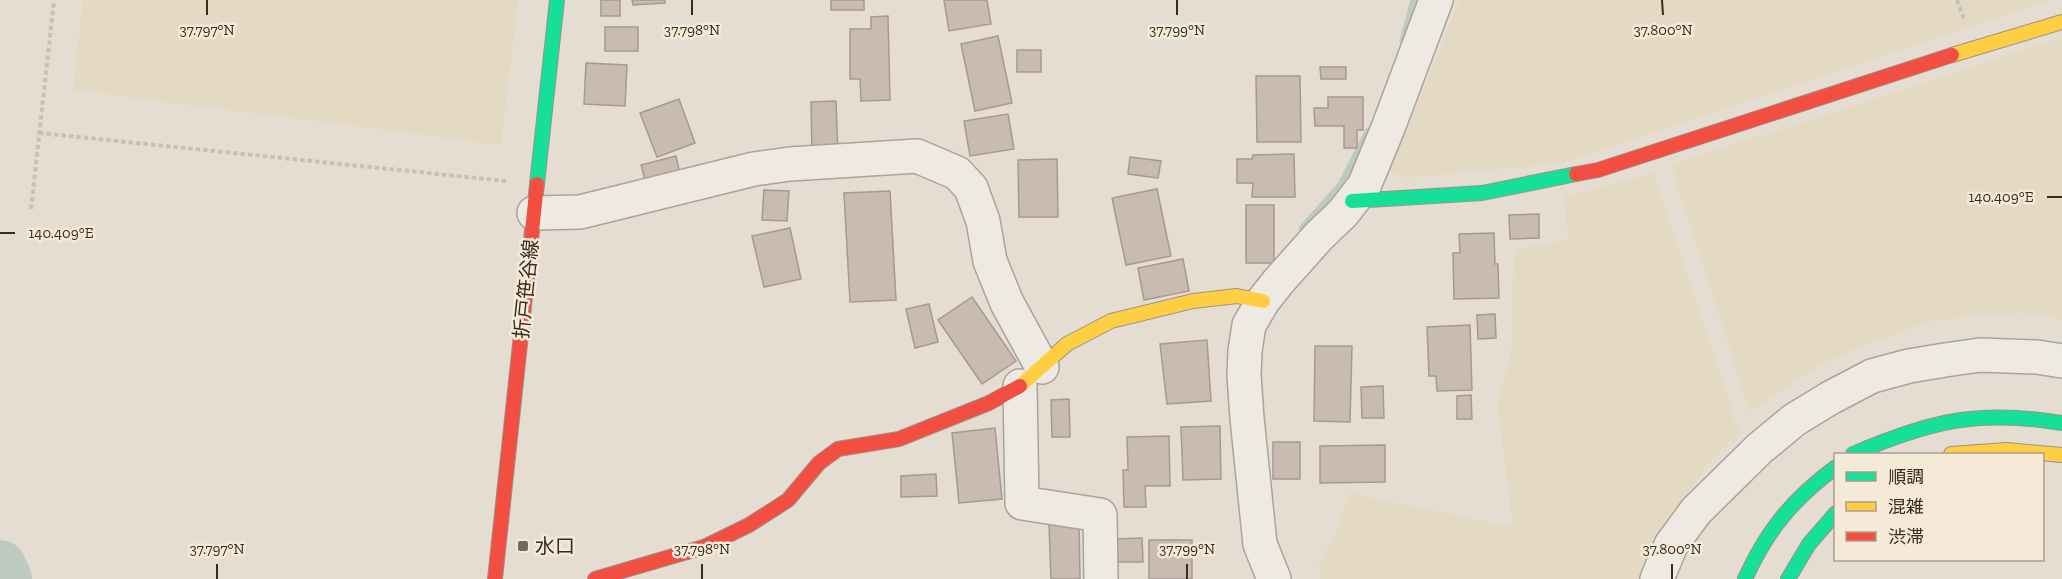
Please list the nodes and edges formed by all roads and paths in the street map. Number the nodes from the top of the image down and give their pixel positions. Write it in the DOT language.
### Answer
graph roads {
  1 [pos="54,0"];
  2 [pos="557,0"];
  3 [pos="1436,0"];
  4 [pos="2062,22"];
  5 [pos="39,133"];
  6 [pos="535,199"];
  7 [pos="1352,201"];
  8 [pos="31,209"];
  9 [pos="1251,299"];
  10 [pos="2062,361"];
  11 [pos="1031,377"];
  12 [pos="2062,423"];
  13 [pos="1855,453"];
  14 [pos="1962,453"];
  15 [pos="2062,455"];
  16 [pos="1834,468"];
  17 [pos="1834,515"];
  18 [pos="495,579"];
  19 [pos="595,579"];
  20 [pos="1101,579"];
  21 [pos="1274,579"];
  22 [pos="1657,579"];
  23 [pos="1745,579"];
  24 [pos="1788,579"];
  1 -- 5 [label="path"];
  2 -- 6 [label="main road, 折戸笹谷線"];
  3 -- 7 [label="street"];
  4 -- 7 [label="main road"];
  5 -- 6 [label="path"];
  5 -- 8 [label="path"];
  6 -- 11 [label="street"];
  6 -- 18 [label="main road, 折戸笹谷線"];
  7 -- 9 [label="street"];
  9 -- 11 [label="main road"];
  9 -- 21 [label="street"];
  10 -- 22 [label="street"];
  11 -- 19 [label="main road"];
  11 -- 20 [label="street"];
  12 -- 13 [label="main road"];
  14 -- 15 [label="main road"];
  16 -- 23 [label="main road"];
  17 -- 24 [label="main road"];
}
